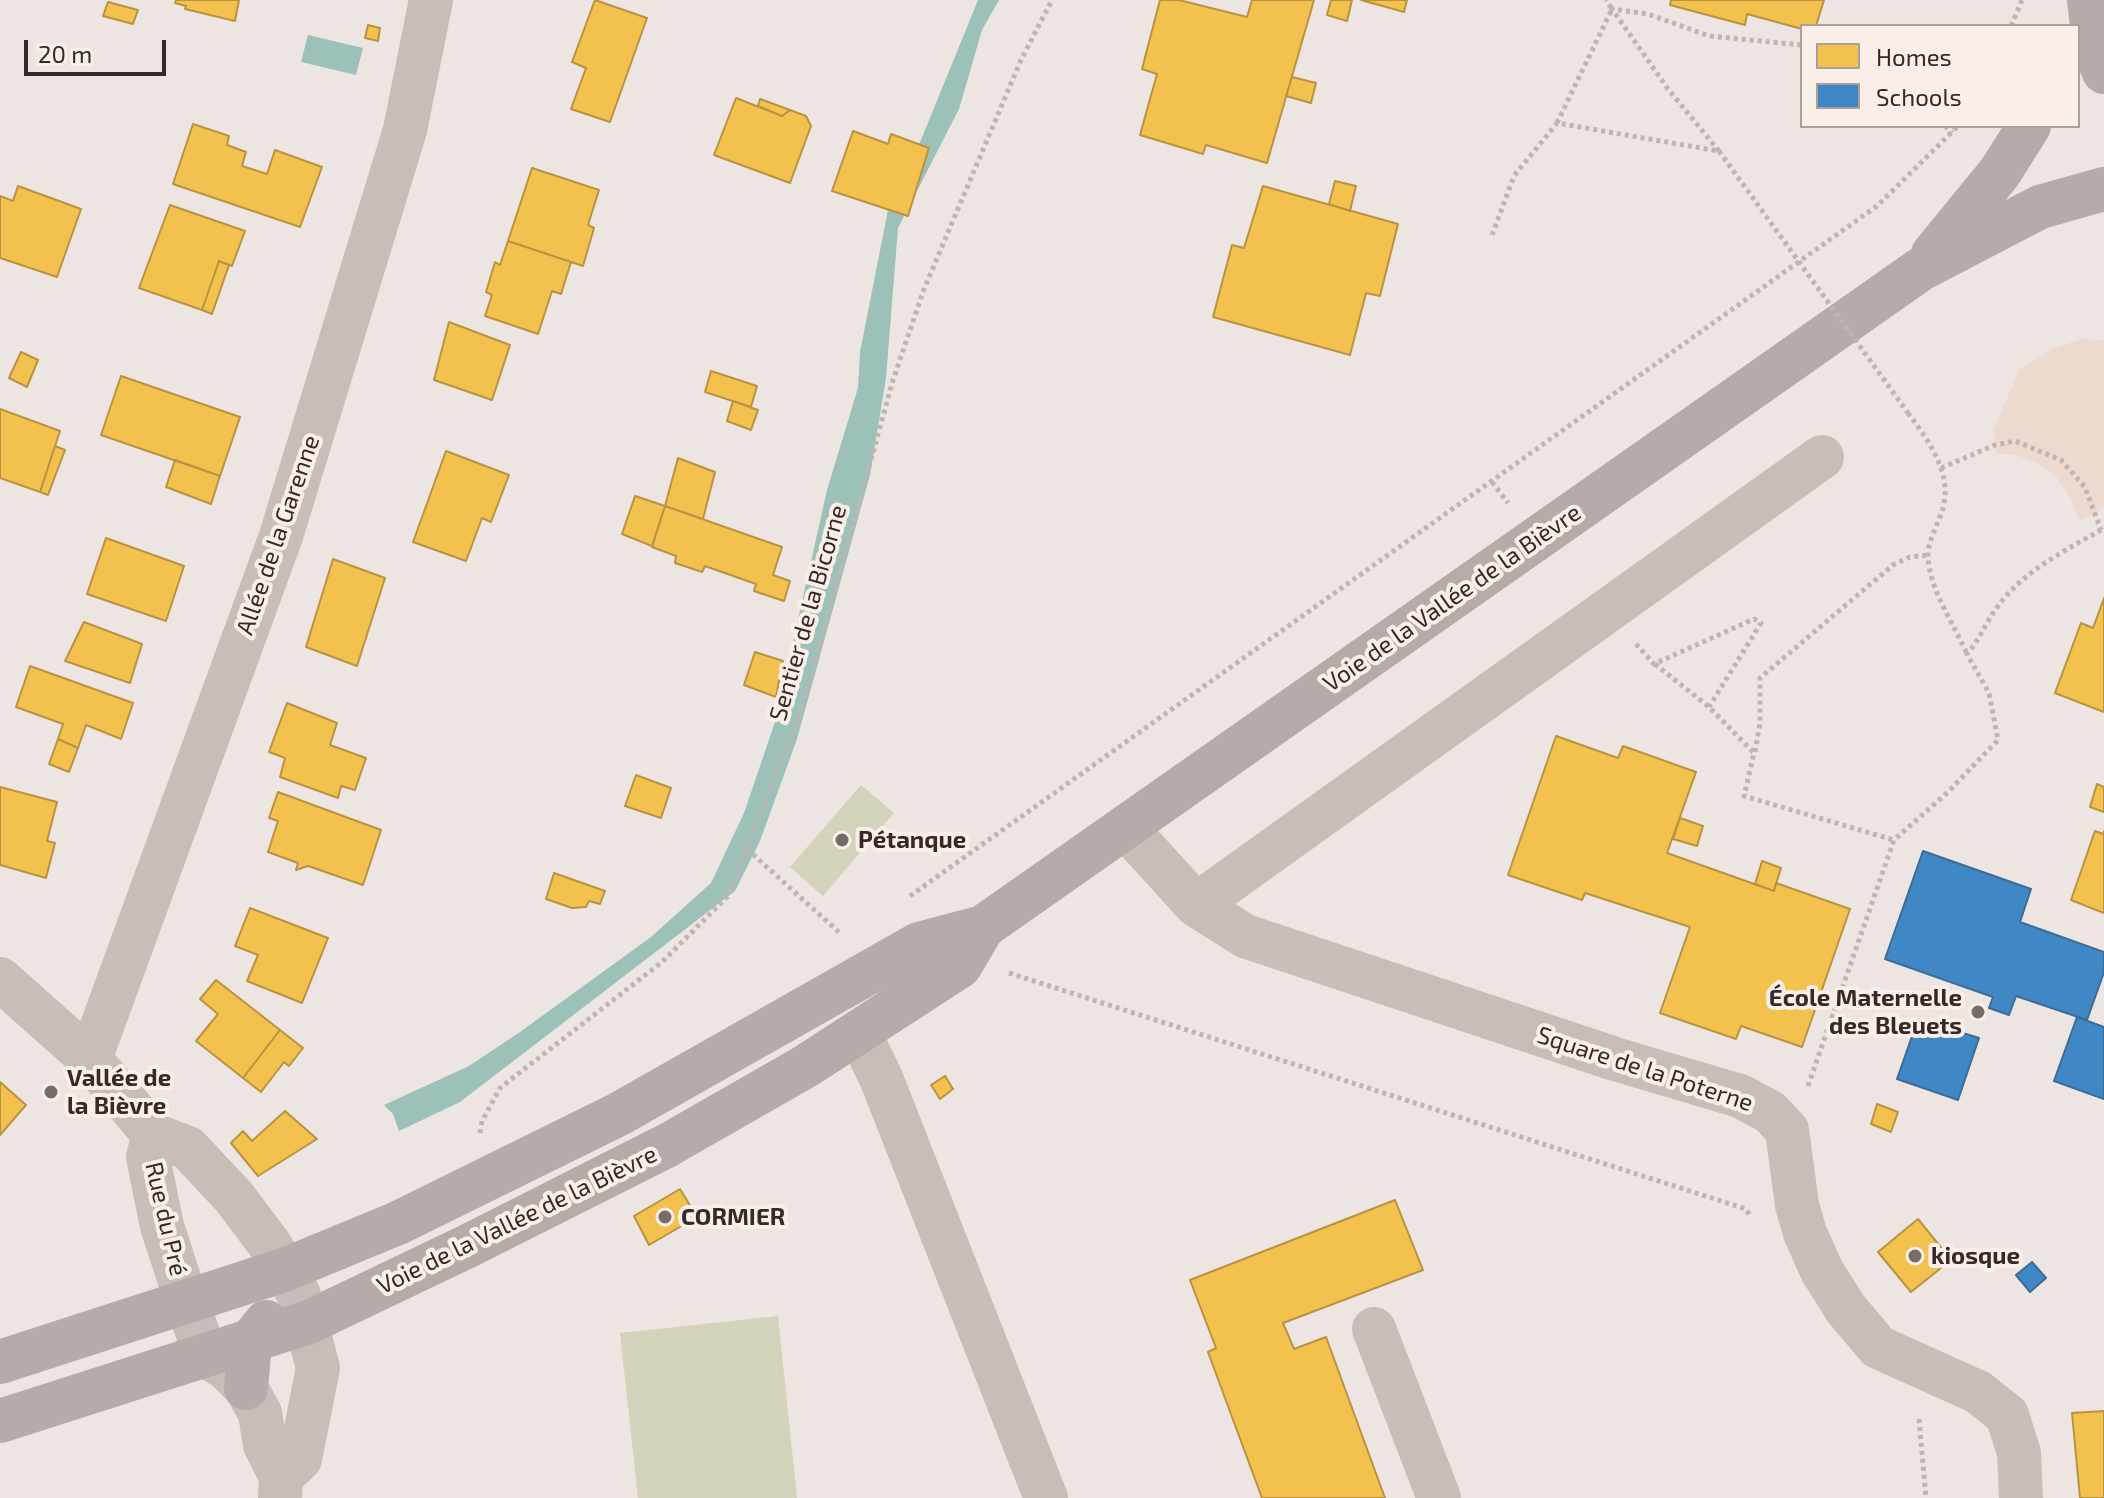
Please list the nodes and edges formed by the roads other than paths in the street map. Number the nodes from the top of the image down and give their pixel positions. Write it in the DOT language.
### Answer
graph roads {
  1 [pos="431,0"];
  2 [pos="2089,0"];
  3 [pos="2078,24"];
  4 [pos="2104,72"];
  5 [pos="2028,128"];
  6 [pos="2104,189"];
  7 [pos="1921,269"];
  8 [pos="1822,457"];
  9 [pos="1127,829"];
  10 [pos="1196,905"];
  11 [pos="983,927"];
  12 [pos="0,979"];
  13 [pos="859,1033"];
  14 [pos="90,1059"];
  15 [pos="154,1135"];
  16 [pos="290,1283"];
  17 [pos="196,1329"];
  18 [pos="1374,1329"];
  19 [pos="250,1342"];
  20 [pos="0,1362"];
  21 [pos="246,1388"];
  22 [pos="0,1393"];
  23 [pos="0,1421"];
  24 [pos="281,1487"];
  25 [pos="1046,1498"];
  26 [pos="1439,1498"];
  27 [pos="2021,1498"];
  1 -- 14 [label="street, Allée de la Garenne"];
  2 -- 3 [label="main road"];
  2 -- 4 [label="main road"];
  5 -- 7 [label="main road, Voie de la Vallée de la Bièvre"];
  6 -- 7 [label="main road, Voie de la Vallée de la Bièvre"];
  7 -- 9 [label="main road, Voie de la Vallée de la Bièvre"];
  8 -- 10 [label="street"];
  9 -- 10 [label="street, Square de la Poterne"];
  9 -- 11 [label="main road, Voie de la Vallée de la Bièvre"];
  10 -- 27 [label="street, Square de la Poterne"];
  11 -- 13 [label="main road, Voie de la Vallée de la Bièvre"];
  11 -- 16 [label="main road, Voie de la Vallée de la Bièvre"];
  12 -- 14 [label="street"];
  13 -- 16 [label="main road, Voie de la Vallée de la Bièvre"];
  13 -- 25 [label="street"];
  14 -- 15 [label="street"];
  15 -- 16 [label="street"];
  15 -- 17 [label="street, Rue du Pré"];
  16 -- 17 [label="main road"];
  16 -- 19 [label="main road, Voie de la Vallée de la Bièvre"];
  16 -- 24 [label="street"];
  17 -- 19 [label="main road, Voie de la Vallée de la Bièvre"];
  17 -- 20 [label="main road, Voie de la Vallée de la Bièvre"];
  17 -- 21 [label="street"];
  17 -- 22 [label="main road"];
  17 -- 23 [label="main road, Voie de la Vallée de la Bièvre"];
  18 -- 26 [label="street"];
  19 -- 21 [label="main road"];
  21 -- 24 [label="street"];
}
